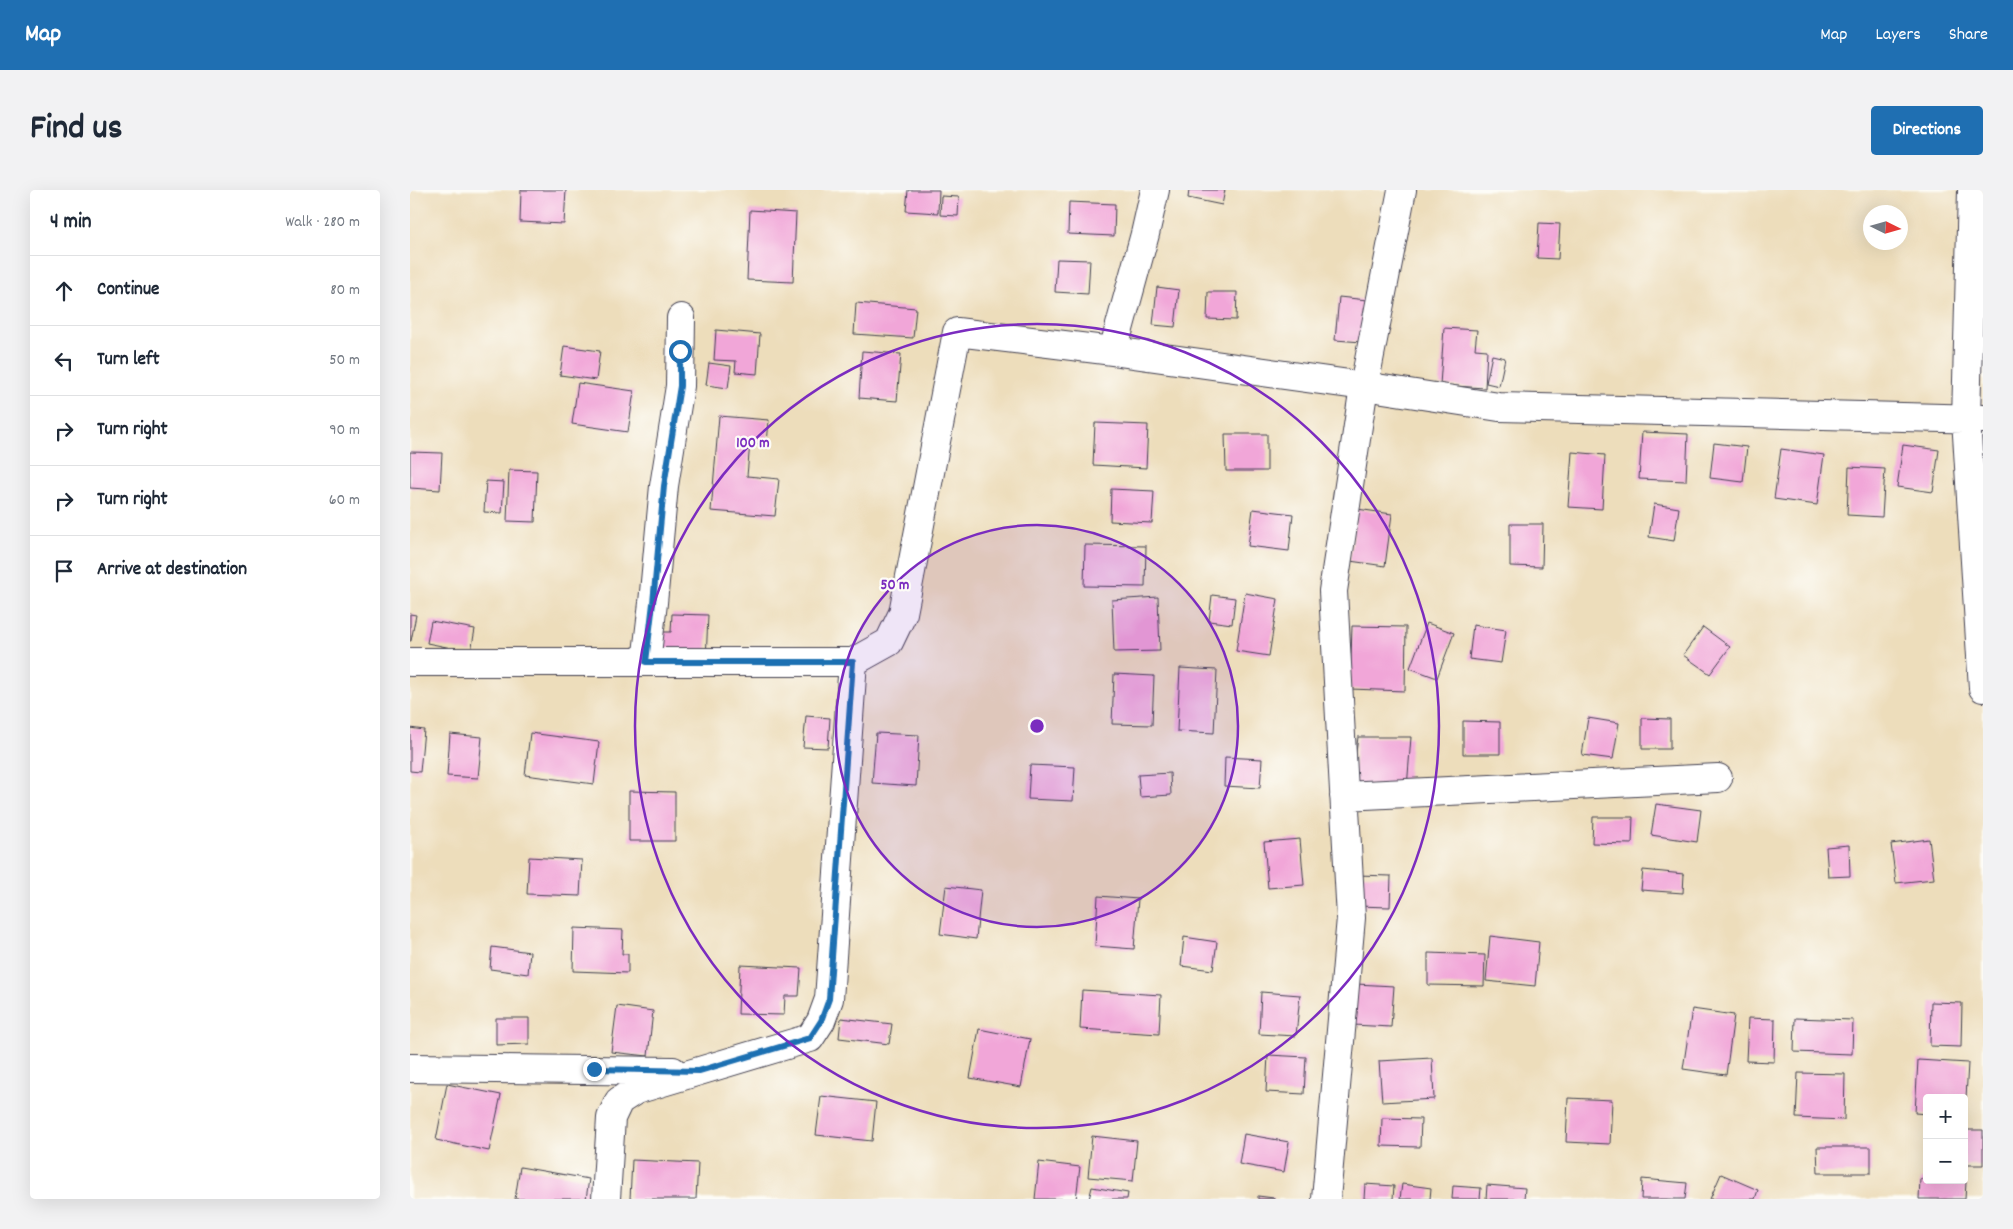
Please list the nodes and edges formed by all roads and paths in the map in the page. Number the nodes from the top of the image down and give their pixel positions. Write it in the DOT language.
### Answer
graph roads {
  1 [pos="1155,190"];
  2 [pos="1402,190"];
  3 [pos="1972,190"];
  4 [pos="681,318"];
  5 [pos="1114,351"];
  6 [pos="1364,386"];
  7 [pos="1974,419"];
  8 [pos="410,662"];
  9 [pos="646,662"];
  10 [pos="853,662"];
  11 [pos="1983,688"];
  12 [pos="1718,778"];
  13 [pos="1344,796"];
  14 [pos="410,1068"];
  15 [pos="699,1071"];
  16 [pos="606,1199"];
  17 [pos="1326,1199"];
  1 -- 5 [label="street"];
  2 -- 6 [label="street"];
  3 -- 7 [label="street"];
  4 -- 9 [label="street"];
  5 -- 6 [label="street"];
  5 -- 10 [label="street"];
  6 -- 7 [label="street"];
  6 -- 13 [label="street"];
  7 -- 11 [label="street"];
  8 -- 9 [label="street"];
  9 -- 10 [label="street"];
  10 -- 15 [label="street"];
  12 -- 13 [label="street"];
  13 -- 17 [label="street"];
  14 -- 15 [label="street"];
  15 -- 16 [label="street"];
}
